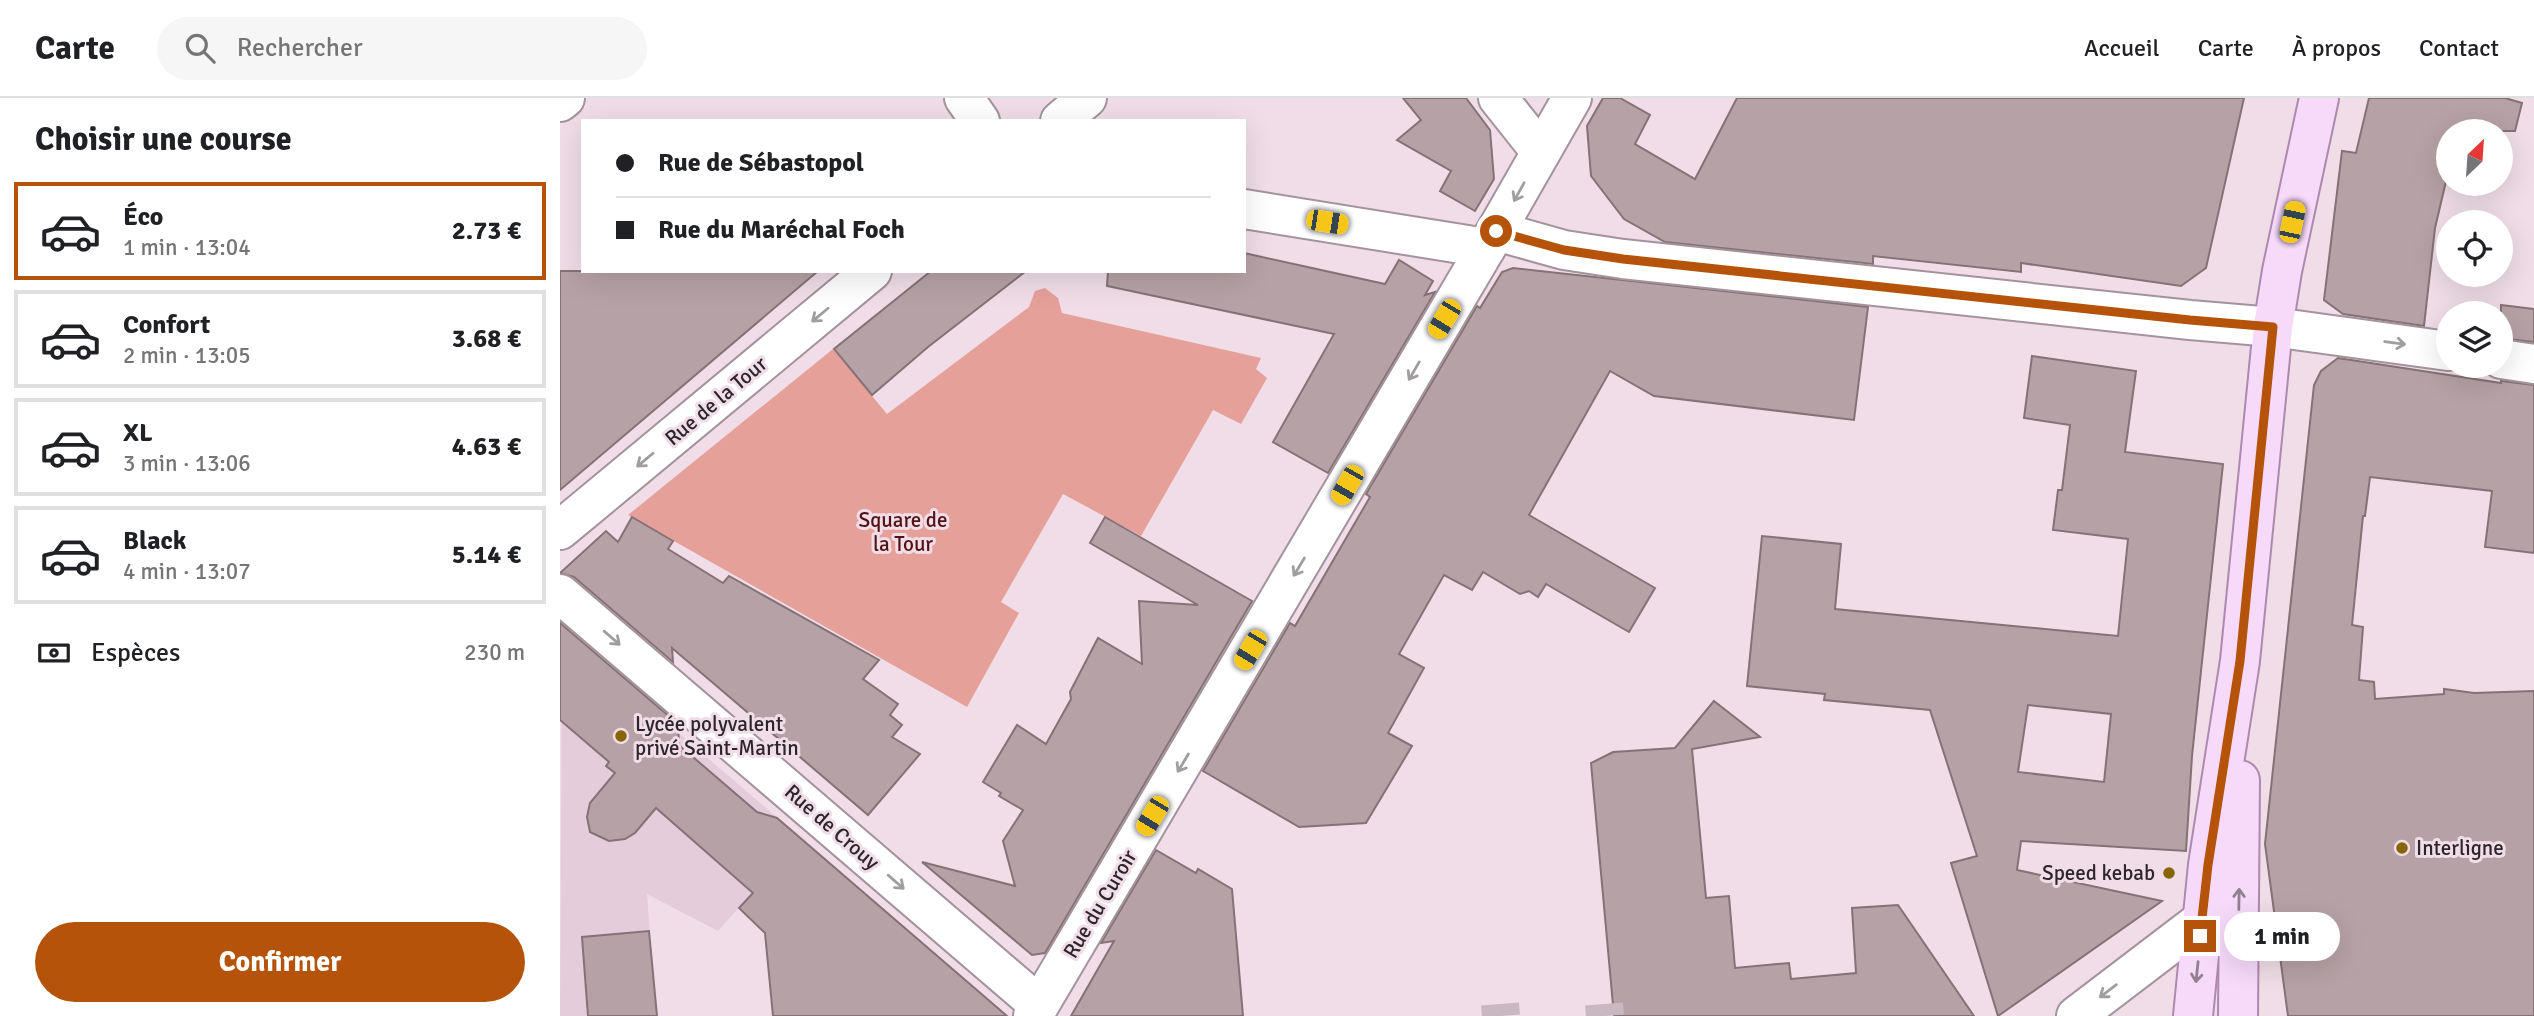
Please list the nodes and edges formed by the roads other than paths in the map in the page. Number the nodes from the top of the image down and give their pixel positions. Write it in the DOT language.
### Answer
graph roads {
  1 [pos="565,98"];
  2 [pos="964,98"];
  3 [pos="1087,98"];
  4 [pos="1498,98"];
  5 [pos="1572,98"];
  6 [pos="2319,98"];
  7 [pos="560,102"];
  8 [pos="979,119"];
  9 [pos="1062,119"];
  10 [pos="1541,152"];
  11 [pos="1246,209"];
  12 [pos="1491,240"];
  13 [pos="870,273"];
  14 [pos="2273,327"];
  15 [pos="2436,349"];
  16 [pos="2513,361"];
  17 [pos="2534,364"];
  18 [pos="560,530"];
  19 [pos="560,594"];
  20 [pos="2240,661"];
  21 [pos="2202,920"];
  22 [pos="1036,1011"];
  23 [pos="2076,1016"];
  24 [pos="2193,1016"];
  25 [pos="2238,1016"];
  1 -- 7 [label="street"];
  2 -- 8 [label="street"];
  3 -- 9 [label="street"];
  4 -- 10 [label="street"];
  5 -- 10 [label="street"];
  6 -- 14 [label="main road"];
  10 -- 12 [label="street, Rue du Curoir, one-way"];
  11 -- 12 [label="street"];
  12 -- 14 [label="street"];
  12 -- 22 [label="street, Rue du Curoir, one-way"];
  13 -- 18 [label="street, Rue de la Tour, one-way"];
  14 -- 15 [label="street, one-way"];
  14 -- 20 [label="main road"];
  16 -- 17 [label="street"];
  19 -- 22 [label="street, Rue de Crouy, one-way"];
  20 -- 21 [label="main road"];
  25 -- 20 [label="main road, one-way"];
  21 -- 23 [label="street, one-way"];
  21 -- 24 [label="main road, one-way"];
}
